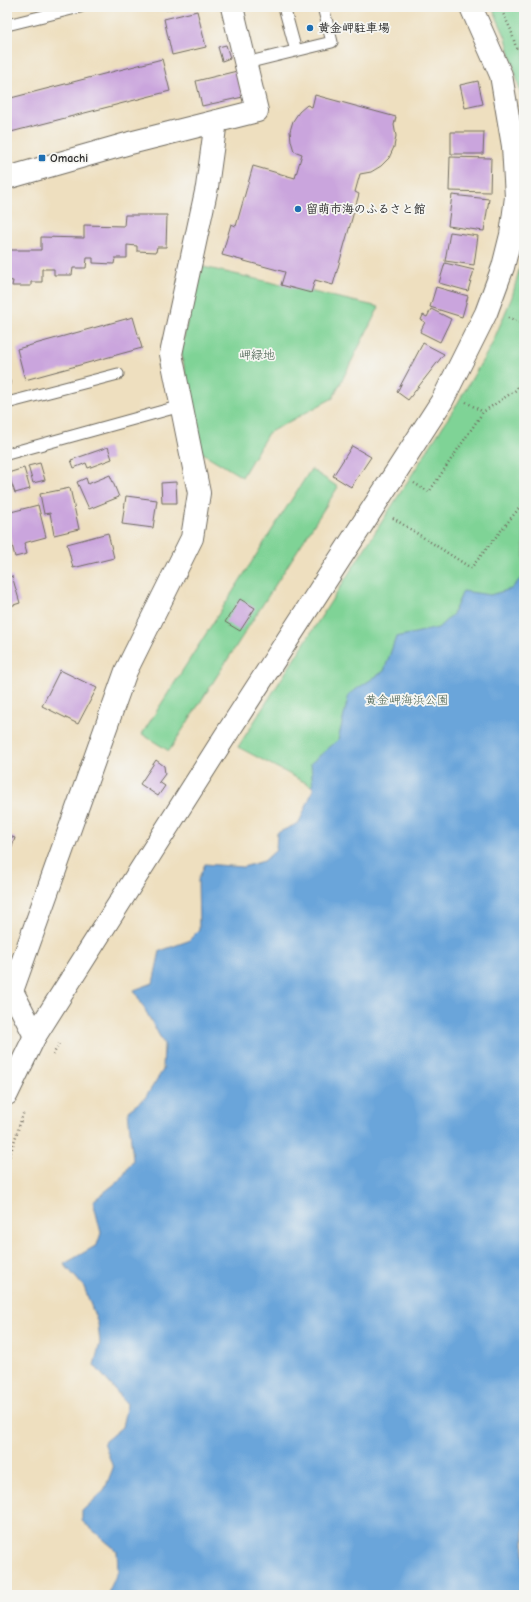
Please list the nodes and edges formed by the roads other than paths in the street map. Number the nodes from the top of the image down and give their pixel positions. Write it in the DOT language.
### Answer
graph roads {
  1 [pos="80,7"];
  2 [pos="232,7"];
  3 [pos="284,7"];
  4 [pos="323,7"];
  5 [pos="471,7"];
  6 [pos="7,25"];
  7 [pos="296,51"];
  8 [pos="246,63"];
  9 [pos="216,121"];
  10 [pos="7,178"];
  11 [pos="118,374"];
  12 [pos="7,403"];
  13 [pos="181,406"];
  14 [pos="7,454"];
  15 [pos="35,1036"];
  16 [pos="7,1094"];
  1 -- 6 [label="lane"];
  2 -- 8 [label="street"];
  3 -- 7 [label="lane"];
  4 -- 7 [label="lane"];
  5 -- 15 [label="street"];
  7 -- 8 [label="lane"];
  8 -- 9 [label="street"];
  9 -- 10 [label="street"];
  9 -- 13 [label="street"];
  11 -- 12 [label="lane"];
  13 -- 14 [label="lane"];
  13 -- 15 [label="street"];
  15 -- 16 [label="street"];
}
